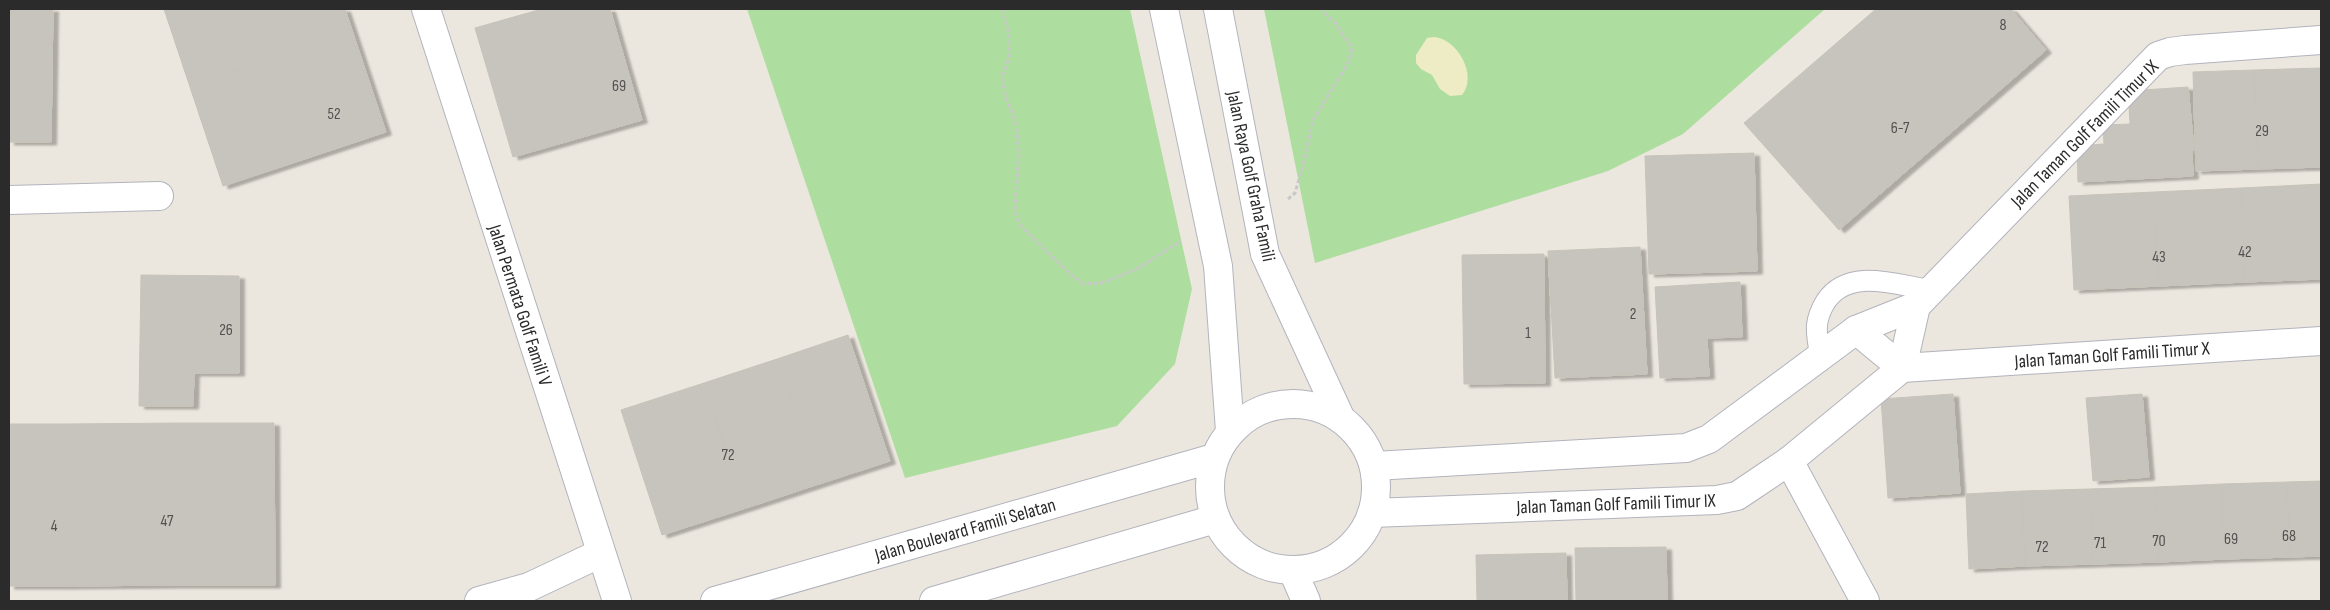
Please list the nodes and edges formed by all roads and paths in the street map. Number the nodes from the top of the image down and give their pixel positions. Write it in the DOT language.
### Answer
graph roads {
  1 [pos="426,9"];
  2 [pos="1002,9"];
  3 [pos="1164,9"];
  4 [pos="1218,9"];
  5 [pos="1321,9"];
  6 [pos="2321,40"];
  7 [pos="159,196"];
  8 [pos="9,200"];
  9 [pos="1257,216"];
  10 [pos="1210,231"];
  11 [pos="1923,298"];
  12 [pos="1856,330"];
  13 [pos="2321,341"];
  14 [pos="1820,356"];
  15 [pos="1902,368"];
  16 [pos="1341,419"];
  17 [pos="1230,431"];
  18 [pos="1214,458"];
  19 [pos="1788,461"];
  20 [pos="1374,466"];
  21 [pos="1372,513"];
  22 [pos="1215,519"];
  23 [pos="601,553"];
  24 [pos="1293,571"];
  25 [pos="479,601"];
  26 [pos="618,601"];
  27 [pos="715,601"];
  28 [pos="934,601"];
  29 [pos="1306,601"];
  30 [pos="1865,601"];
  1 -- 23 [label="street, Jalan Permata Golf Famili V"];
  2 -- 10 [label="path"];
  3 -- 10 [label="street"];
  4 -- 9 [label="street, Jalan Raya Golf Graha Famili"];
  5 -- 9 [label="path"];
  6 -- 11 [label="street, Jalan Taman Golf Famili Timur IX"];
  7 -- 8 [label="street"];
  9 -- 16 [label="street, Jalan Raya Golf Graha Famili"];
  10 -- 17 [label="street"];
  11 -- 12 [label="street, Jalan Taman Golf Famili Timur IX"];
  11 -- 14 [label="lane"];
  11 -- 15 [label="street"];
  12 -- 14 [label="street, Jalan Taman Golf Famili Timur IX"];
  12 -- 15 [label="street"];
  13 -- 15 [label="street, Jalan Taman Golf Famili Timur X"];
  14 -- 20 [label="street, Jalan Taman Golf Famili Timur IX"];
  15 -- 19 [label="street, Jalan Taman Golf Famili Timur IX"];
  16 -- 17 [label="street"];
  16 -- 20 [label="street"];
  17 -- 18 [label="street"];
  18 -- 22 [label="street"];
  18 -- 27 [label="street, Jalan Boulevard Famili Selatan"];
  19 -- 21 [label="street, Jalan Taman Golf Famili Timur IX"];
  19 -- 30 [label="street"];
  20 -- 21 [label="street"];
  21 -- 24 [label="street"];
  22 -- 24 [label="street"];
  22 -- 28 [label="street"];
  23 -- 25 [label="street"];
  23 -- 26 [label="street, Jalan Permata Golf Famili V"];
  24 -- 29 [label="street"];
}
